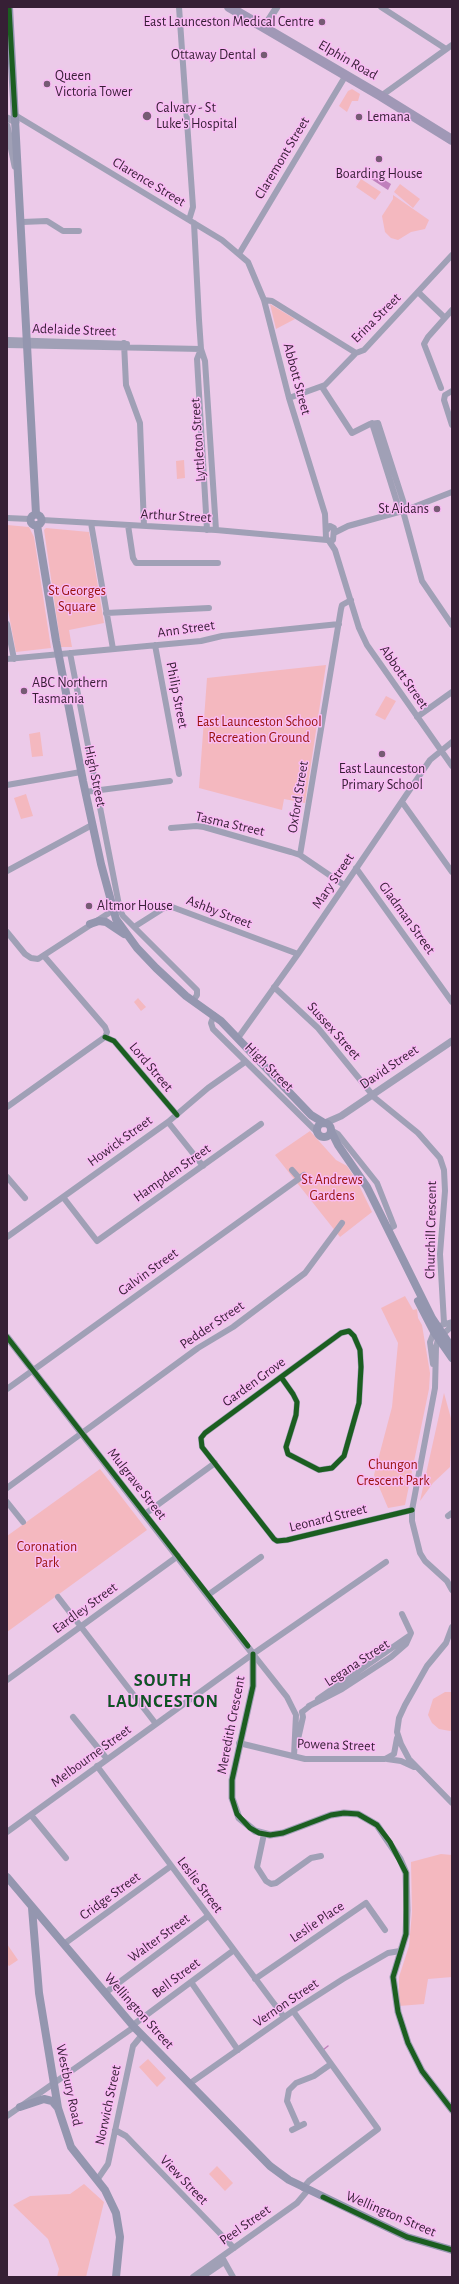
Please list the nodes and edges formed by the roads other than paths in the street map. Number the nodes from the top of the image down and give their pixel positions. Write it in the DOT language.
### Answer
graph roads {
  1 [pos="180,7"];
  2 [pos="229,7"];
  3 [pos="277,7"];
  4 [pos="381,7"];
  5 [pos="9,11"];
  6 [pos="264,27"];
  7 [pos="452,45"];
  8 [pos="446,49"];
  9 [pos="346,75"];
  10 [pos="381,96"];
  11 [pos="14,97"];
  12 [pos="7,101"];
  13 [pos="7,111"];
  14 [pos="7,118"];
  15 [pos="15,118"];
  16 [pos="7,126"];
  17 [pos="452,140"];
  18 [pos="19,180"];
  19 [pos="192,221"];
  20 [pos="22,222"];
  21 [pos="79,231"];
  22 [pos="239,254"];
  23 [pos="452,255"];
  24 [pos="418,292"];
  25 [pos="264,300"];
  26 [pos="452,310"];
  27 [pos="445,318"];
  28 [pos="7,340"];
  29 [pos="19,343"];
  30 [pos="28,343"];
  31 [pos="7,345"];
  32 [pos="124,346"];
  33 [pos="201,349"];
  34 [pos="356,353"];
  35 [pos="322,387"];
  36 [pos="441,388"];
  37 [pos="452,391"];
  38 [pos="289,398"];
  39 [pos="452,425"];
  40 [pos="452,492"];
  41 [pos="403,511"];
  42 [pos="7,518"];
  43 [pos="36,520"];
  44 [pos="91,523"];
  45 [pos="128,525"];
  46 [pos="144,526"];
  47 [pos="207,530"];
  48 [pos="216,530"];
  49 [pos="330,533"];
  50 [pos="218,563"];
  51 [pos="351,600"];
  52 [pos="209,608"];
  53 [pos="106,613"];
  54 [pos="7,624"];
  55 [pos="339,624"];
  56 [pos="452,625"];
  57 [pos="155,645"];
  58 [pos="113,649"];
  59 [pos="70,653"];
  60 [pos="58,655"];
  61 [pos="7,659"];
  62 [pos="14,659"];
  63 [pos="452,692"];
  64 [pos="417,717"];
  65 [pos="452,742"];
  66 [pos="441,750"];
  67 [pos="452,766"];
  68 [pos="81,772"];
  69 [pos="179,774"];
  70 [pos="170,781"];
  71 [pos="7,785"];
  72 [pos="96,790"];
  73 [pos="85,792"];
  74 [pos="402,802"];
  75 [pos="92,826"];
  76 [pos="171,828"];
  77 [pos="300,855"];
  78 [pos="356,868"];
  79 [pos="7,871"];
  80 [pos="452,872"];
  81 [pos="344,885"];
  82 [pos="112,911"];
  83 [pos="90,924"];
  84 [pos="134,927"];
  85 [pos="7,932"];
  86 [pos="128,937"];
  87 [pos="298,954"];
  88 [pos="44,956"];
  89 [pos="274,987"];
  90 [pos="194,1001"];
  91 [pos="452,1002"];
  92 [pos="214,1015"];
  93 [pos="105,1037"];
  94 [pos="238,1038"];
  95 [pos="452,1041"];
  96 [pos="245,1062"];
  97 [pos="372,1094"];
  98 [pos="7,1107"];
  99 [pos="177,1115"];
  100 [pos="311,1115"];
  101 [pos="168,1122"];
  102 [pos="261,1124"];
  103 [pos="328,1127"];
  104 [pos="319,1133"];
  105 [pos="338,1145"];
  106 [pos="203,1166"];
  107 [pos="292,1170"];
  108 [pos="7,1177"];
  109 [pos="63,1197"];
  110 [pos="25,1198"];
  111 [pos="384,1210"];
  112 [pos="342,1224"];
  113 [pos="7,1237"];
  114 [pos="452,1322"];
  115 [pos="452,1326"];
  116 [pos="439,1331"];
  117 [pos="7,1337"];
  118 [pos="452,1348"];
  119 [pos="452,1358"];
  120 [pos="34,1370"];
  121 [pos="281,1377"];
  122 [pos="7,1389"];
  123 [pos="82,1432"];
  124 [pos="215,1463"];
  125 [pos="7,1488"];
  126 [pos="7,1502"];
  127 [pos="412,1510"];
  128 [pos="145,1514"];
  129 [pos="23,1522"];
  130 [pos="178,1556"];
  131 [pos="261,1557"];
  132 [pos="386,1562"];
  133 [pos="452,1590"];
  134 [pos="208,1595"];
  135 [pos="58,1597"];
  136 [pos="402,1614"];
  137 [pos="80,1627"];
  138 [pos="452,1627"];
  139 [pos="253,1654"];
  140 [pos="7,1680"];
  141 [pos="299,1713"];
  142 [pos="73,1717"];
  143 [pos="156,1724"];
  144 [pos="397,1732"];
  145 [pos="239,1743"];
  146 [pos="294,1756"];
  147 [pos="107,1759"];
  148 [pos="384,1759"];
  149 [pos="97,1766"];
  150 [pos="420,1771"];
  151 [pos="452,1802"];
  152 [pos="31,1815"];
  153 [pos="7,1832"];
  154 [pos="264,1834"];
  155 [pos="322,1856"];
  156 [pos="66,1858"];
  157 [pos="170,1866"];
  158 [pos="7,1877"];
  159 [pos="32,1908"];
  160 [pos="208,1916"];
  161 [pos="385,1930"];
  162 [pos="64,1944"];
  163 [pos="234,1950"];
  164 [pos="400,1951"];
  165 [pos="255,1979"];
  166 [pos="191,1982"];
  167 [pos="105,1993"];
  168 [pos="293,2011"];
  169 [pos="284,2018"];
  170 [pos="134,2026"];
  171 [pos="142,2035"];
  172 [pos="238,2050"];
  173 [pos="331,2064"];
  174 [pos="189,2084"];
  175 [pos="54,2085"];
  176 [pos="20,2107"];
  177 [pos="58,2108"];
  178 [pos="452,2110"];
  179 [pos="7,2116"];
  180 [pos="115,2130"];
  181 [pos="292,2130"];
  182 [pos="97,2180"];
  183 [pos="306,2189"];
  184 [pos="234,2248"];
  185 [pos="452,2250"];
  186 [pos="223,2259"];
  187 [pos="116,2277"];
  188 [pos="193,2277"];
  189 [pos="202,2277"];
  190 [pos="233,2277"];
  1 -- 19 [label="street, Lyttleton Street"];
  2 -- 6 [label="highway, Elphin Road"];
  3 -- 6 [label="street"];
  4 -- 8 [label="street"];
  5 -- 11 [label="main road, High Street"];
  6 -- 9 [label="highway, Elphin Road"];
  7 -- 8 [label="street"];
  8 -- 10 [label="street"];
  9 -- 10 [label="highway, Elphin Road"];
  9 -- 22 [label="street, Claremont Street"];
  10 -- 17 [label="highway, Elphin Road"];
  11 -- 12 [label="street"];
  11 -- 15 [label="main road, High Street"];
  13 -- 15 [label="street"];
  14 -- 15 [label="street"];
  15 -- 18 [label="main road, High Street"];
  15 -- 19 [label="street, Clarence Street"];
  16 -- 18 [label="street"];
  18 -- 20 [label="main road, High Street"];
  19 -- 22 [label="street, Clarence Street"];
  19 -- 33 [label="street, Lyttleton Street"];
  20 -- 21 [label="street"];
  20 -- 30 [label="main road, High Street"];
  22 -- 25 [label="street, Abbott Street"];
  23 -- 24 [label="street, Erina Street"];
  24 -- 27 [label="street"];
  24 -- 34 [label="street, Erina Street"];
  25 -- 34 [label="street"];
  25 -- 38 [label="street, Abbott Street"];
  26 -- 27 [label="street"];
  27 -- 36 [label="street"];
  28 -- 29 [label="street, Adelaide Street"];
  29 -- 30 [label="street, Adelaide Street"];
  29 -- 31 [label="street, Adelaide Street"];
  30 -- 32 [label="street, Adelaide Street"];
  30 -- 43 [label="main road, High Street"];
  32 -- 33 [label="street, Adelaide Street"];
  32 -- 46 [label="street"];
  33 -- 47 [label="street, Lyttleton Street"];
  33 -- 48 [label="street, Lyttleton Street"];
  34 -- 35 [label="street, Erina Street"];
  35 -- 38 [label="street, Erina Street"];
  35 -- 41 [label="street"];
  37 -- 39 [label="street"];
  38 -- 49 [label="street, Abbott Street"];
  40 -- 41 [label="street, Arthur Street"];
  41 -- 49 [label="street, Arthur Street"];
  41 -- 56 [label="street"];
  42 -- 43 [label="street, Arthur Street"];
  43 -- 44 [label="street, Arthur Street"];
  43 -- 60 [label="main road, High Street"];
  44 -- 45 [label="street, Arthur Street"];
  44 -- 53 [label="street"];
  45 -- 46 [label="street, Arthur Street"];
  45 -- 50 [label="street"];
  46 -- 47 [label="street, Arthur Street"];
  47 -- 48 [label="street, Arthur Street"];
  48 -- 49 [label="street, Arthur Street"];
  49 -- 51 [label="street, Abbott Street"];
  51 -- 55 [label="street"];
  51 -- 64 [label="street, Abbott Street"];
  52 -- 53 [label="street"];
  53 -- 58 [label="street"];
  54 -- 62 [label="street"];
  55 -- 57 [label="street, Ann Street"];
  55 -- 77 [label="street, Oxford Street"];
  57 -- 58 [label="street, Ann Street"];
  57 -- 69 [label="street, Philip Street"];
  58 -- 59 [label="street, Ann Street"];
  59 -- 60 [label="street, Ann Street"];
  59 -- 72 [label="street, High Street"];
  60 -- 62 [label="street, Ann Street"];
  60 -- 68 [label="main road, High Street"];
  61 -- 62 [label="street, Ann Street"];
  63 -- 64 [label="street"];
  64 -- 66 [label="street, Abbott Street"];
  65 -- 66 [label="street, Mary Street"];
  66 -- 67 [label="street, Abbott Street"];
  66 -- 74 [label="street, Mary Street"];
  68 -- 71 [label="street"];
  68 -- 73 [label="main road, High Street"];
  70 -- 72 [label="street"];
  72 -- 73 [label="street"];
  72 -- 84 [label="street, High Street"];
  73 -- 75 [label="main road, High Street"];
  74 -- 78 [label="street, Mary Street"];
  74 -- 80 [label="street"];
  75 -- 79 [label="street"];
  75 -- 82 [label="main road, High Street"];
  76 -- 77 [label="street, Tasma Street"];
  77 -- 81 [label="street, Tasma Street"];
  78 -- 81 [label="street, Mary Street"];
  78 -- 91 [label="street, Gladman Street"];
  81 -- 87 [label="street, Mary Street"];
  82 -- 83 [label="street"];
  82 -- 86 [label="main road, High Street"];
  83 -- 86 [label="main road"];
  83 -- 88 [label="street"];
  84 -- 87 [label="street, Ashby Street"];
  84 -- 90 [label="street, High Street"];
  85 -- 88 [label="street"];
  86 -- 90 [label="main road, High Street"];
  87 -- 89 [label="street, Mary Street"];
  88 -- 93 [label="street"];
  89 -- 94 [label="street, Mary Street"];
  89 -- 97 [label="street, Sussex Street"];
  90 -- 92 [label="main road, High Street"];
  92 -- 94 [label="main road, High Street"];
  92 -- 96 [label="street, High Street"];
  93 -- 98 [label="street"];
  93 -- 99 [label="street, Lord Street"];
  94 -- 100 [label="main road, High Street"];
  95 -- 97 [label="street, David Street"];
  96 -- 99 [label="street, Howick Street"];
  96 -- 104 [label="street, High Street"];
  97 -- 103 [label="street, David Street"];
  97 -- 116 [label="street, Churchill Crescent"];
  99 -- 101 [label="street, Howick Street"];
  100 -- 103 [label="main road, High Street"];
  100 -- 104 [label="main road, High Street"];
  101 -- 106 [label="street"];
  101 -- 109 [label="street, Howick Street"];
  102 -- 106 [label="street, Hampden Street"];
  103 -- 104 [label="main road"];
  103 -- 104 [label="main road"];
  103 -- 105 [label="main road, High Street"];
  103 -- 111 [label="street"];
  104 -- 105 [label="main road, High Street"];
  105 -- 111 [label="main road, High Street"];
  106 -- 109 [label="street, Hampden Street"];
  107 -- 120 [label="street, Galvin Street"];
  108 -- 110 [label="street"];
  109 -- 113 [label="street, Howick Street"];
  111 -- 116 [label="main road, High Street"];
  112 -- 123 [label="street, Pedder Street"];
  114 -- 116 [label="street"];
  115 -- 116 [label="street"];
  116 -- 118 [label="main road"];
  116 -- 119 [label="main road"];
  116 -- 127 [label="street, Churchill Crescent"];
  117 -- 120 [label="street, Mulgrave Street"];
  120 -- 122 [label="street, Galvin Street"];
  120 -- 123 [label="street, Mulgrave Street"];
  121 -- 121 [label="street, Garden Grove"];
  121 -- 124 [label="street, Garden Grove"];
  123 -- 125 [label="street, Pedder Street"];
  123 -- 128 [label="street, Mulgrave Street"];
  124 -- 127 [label="street, Leonard Street"];
  124 -- 128 [label="street"];
  126 -- 129 [label="street"];
  127 -- 133 [label="street, Churchill Crescent"];
  128 -- 130 [label="street, Mulgrave Street"];
  130 -- 134 [label="street, Mulgrave Street"];
  130 -- 137 [label="street, Eardley Street"];
  131 -- 134 [label="street"];
  132 -- 139 [label="street, Melbourne Street"];
  134 -- 139 [label="street, Mulgrave Street"];
  135 -- 137 [label="street"];
  136 -- 141 [label="street, Legana Street"];
  137 -- 140 [label="street, Eardley Street"];
  137 -- 143 [label="street"];
  138 -- 144 [label="street"];
  139 -- 141 [label="street, Mulgrave Street"];
  139 -- 143 [label="street, Melbourne Street"];
  139 -- 145 [label="street, Meredith Crescent"];
  141 -- 146 [label="street"];
  142 -- 147 [label="street"];
  143 -- 147 [label="street, Melbourne Street"];
  144 -- 148 [label="street, Powena Street"];
  144 -- 150 [label="street"];
  145 -- 146 [label="street, Powena Street"];
  145 -- 154 [label="street, Meredith Crescent"];
  146 -- 148 [label="street, Powena Street"];
  147 -- 149 [label="street, Melbourne Street"];
  148 -- 150 [label="street, Powena Street"];
  149 -- 152 [label="street, Melbourne Street"];
  149 -- 157 [label="street, Leslie Street"];
  150 -- 151 [label="street"];
  152 -- 153 [label="street, Melbourne Street"];
  152 -- 156 [label="street"];
  154 -- 155 [label="street"];
  154 -- 164 [label="street"];
  157 -- 160 [label="street, Leslie Street"];
  157 -- 162 [label="street, Cridge Street"];
  158 -- 159 [label="main road, Wellington Street"];
  159 -- 162 [label="main road, Wellington Street"];
  159 -- 175 [label="main road, Westbury Road"];
  160 -- 163 [label="street, Leslie Street"];
  160 -- 167 [label="street, Walter Street"];
  161 -- 165 [label="street, Leslie Place"];
  162 -- 167 [label="main road, Wellington Street"];
  163 -- 165 [label="street, Leslie Street"];
  163 -- 166 [label="street, Bell Street"];
  164 -- 168 [label="street, Vernon Street"];
  164 -- 178 [label="street"];
  165 -- 169 [label="street, Leslie Street"];
  166 -- 170 [label="street, Bell Street"];
  166 -- 172 [label="street"];
  167 -- 170 [label="main road, Wellington Street"];
  168 -- 169 [label="street, Vernon Street"];
  168 -- 173 [label="street"];
  169 -- 172 [label="street, Vernon Street"];
  170 -- 171 [label="main road, Wellington Street"];
  170 -- 175 [label="street, Bell Street"];
  171 -- 174 [label="main road, Wellington Street"];
  171 -- 180 [label="street, Norwich Street"];
  172 -- 174 [label="street, Vernon Street"];
  173 -- 181 [label="street"];
  173 -- 183 [label="street, Peel Street"];
  174 -- 183 [label="main road, Wellington Street"];
  175 -- 176 [label="street, Bell Street"];
  175 -- 177 [label="main road, Westbury Road"];
  176 -- 177 [label="main road"];
  176 -- 179 [label="street, Bell Street"];
  177 -- 182 [label="main road, Westbury Road"];
  180 -- 182 [label="street, Norwich Street"];
  180 -- 184 [label="street, View Street"];
  182 -- 187 [label="main road, Westbury Road"];
  183 -- 184 [label="street, Peel Street"];
  183 -- 185 [label="main road, Wellington Street"];
  184 -- 186 [label="street, Peel Street"];
  186 -- 188 [label="street, Peel Street"];
  186 -- 189 [label="street"];
  186 -- 190 [label="street"];
}
